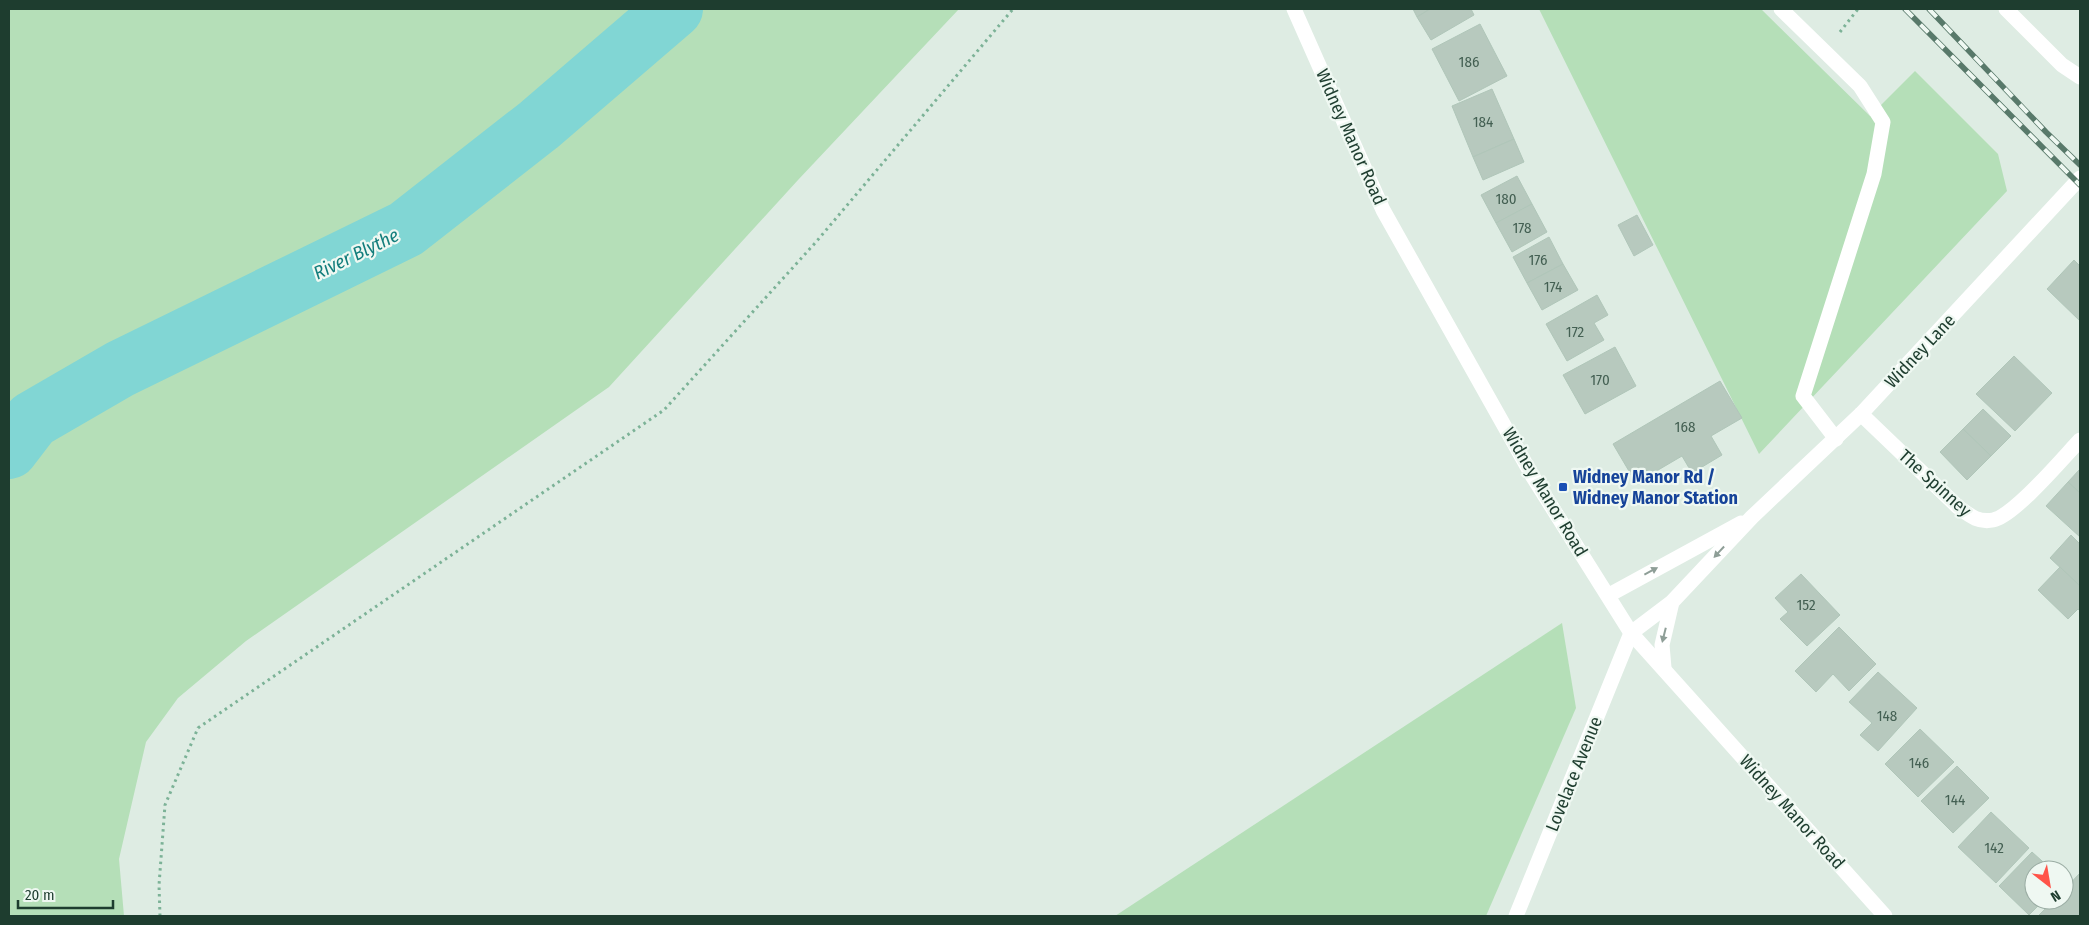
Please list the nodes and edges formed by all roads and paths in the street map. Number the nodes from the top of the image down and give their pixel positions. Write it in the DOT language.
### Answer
graph roads {
  1 [pos="1013,9"];
  2 [pos="1294,9"];
  3 [pos="1782,9"];
  4 [pos="1858,9"];
  5 [pos="2006,9"];
  6 [pos="1825,52"];
  7 [pos="2080,77"];
  8 [pos="2080,178"];
  9 [pos="1861,414"];
  10 [pos="1836,439"];
  11 [pos="2080,440"];
  12 [pos="1752,517"];
  13 [pos="1609,595"];
  14 [pos="1672,602"];
  15 [pos="1631,632"];
  16 [pos="1664,668"];
  17 [pos="160,916"];
  18 [pos="1516,916"];
  19 [pos="1885,916"];
  1 -- 17 [label="path"];
  2 -- 13 [label="street, Widney Manor Road"];
  3 -- 6 [label="street"];
  4 -- 6 [label="path"];
  5 -- 7 [label="street"];
  6 -- 10 [label="street"];
  8 -- 9 [label="street, Widney Lane"];
  9 -- 10 [label="street, Widney Lane"];
  9 -- 11 [label="street, The Spinney"];
  10 -- 12 [label="street, Widney Lane"];
  13 -- 12 [label="street, Widney Lane, one-way"];
  12 -- 14 [label="street, Widney Lane, one-way"];
  13 -- 15 [label="street, Widney Manor Road"];
  14 -- 15 [label="street, Widney Lane"];
  14 -- 16 [label="street, one-way"];
  15 -- 16 [label="street, Widney Manor Road"];
  15 -- 18 [label="street, Lovelace Avenue"];
  16 -- 19 [label="street, Widney Manor Road"];
}
